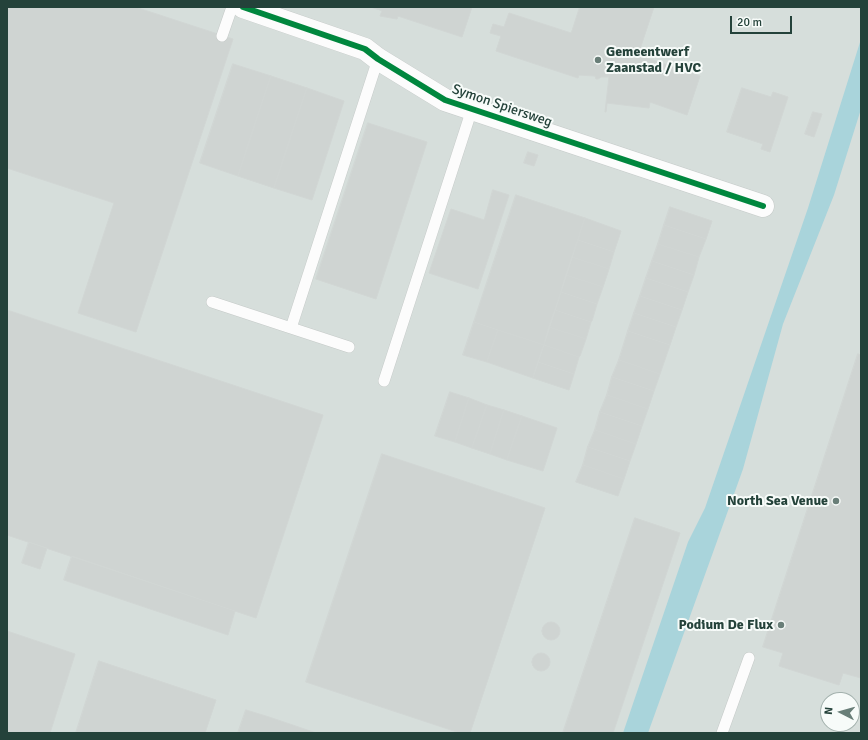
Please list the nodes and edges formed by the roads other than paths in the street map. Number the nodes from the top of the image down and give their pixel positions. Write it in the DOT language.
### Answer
graph roads {
  1 [pos="232,7"];
  2 [pos="243,7"];
  3 [pos="222,36"];
  4 [pos="378,59"];
  5 [pos="472,109"];
  6 [pos="763,206"];
  7 [pos="212,302"];
  8 [pos="291,328"];
  9 [pos="349,347"];
  10 [pos="384,381"];
  11 [pos="749,658"];
  12 [pos="722,733"];
  1 -- 3 [label="lane"];
  2 -- 4 [label="street, Symon Spiersweg"];
  4 -- 5 [label="street, Symon Spiersweg"];
  4 -- 8 [label="lane"];
  5 -- 6 [label="street, Symon Spiersweg"];
  5 -- 10 [label="lane"];
  7 -- 8 [label="lane"];
  8 -- 9 [label="lane"];
  11 -- 12 [label="lane"];
}
